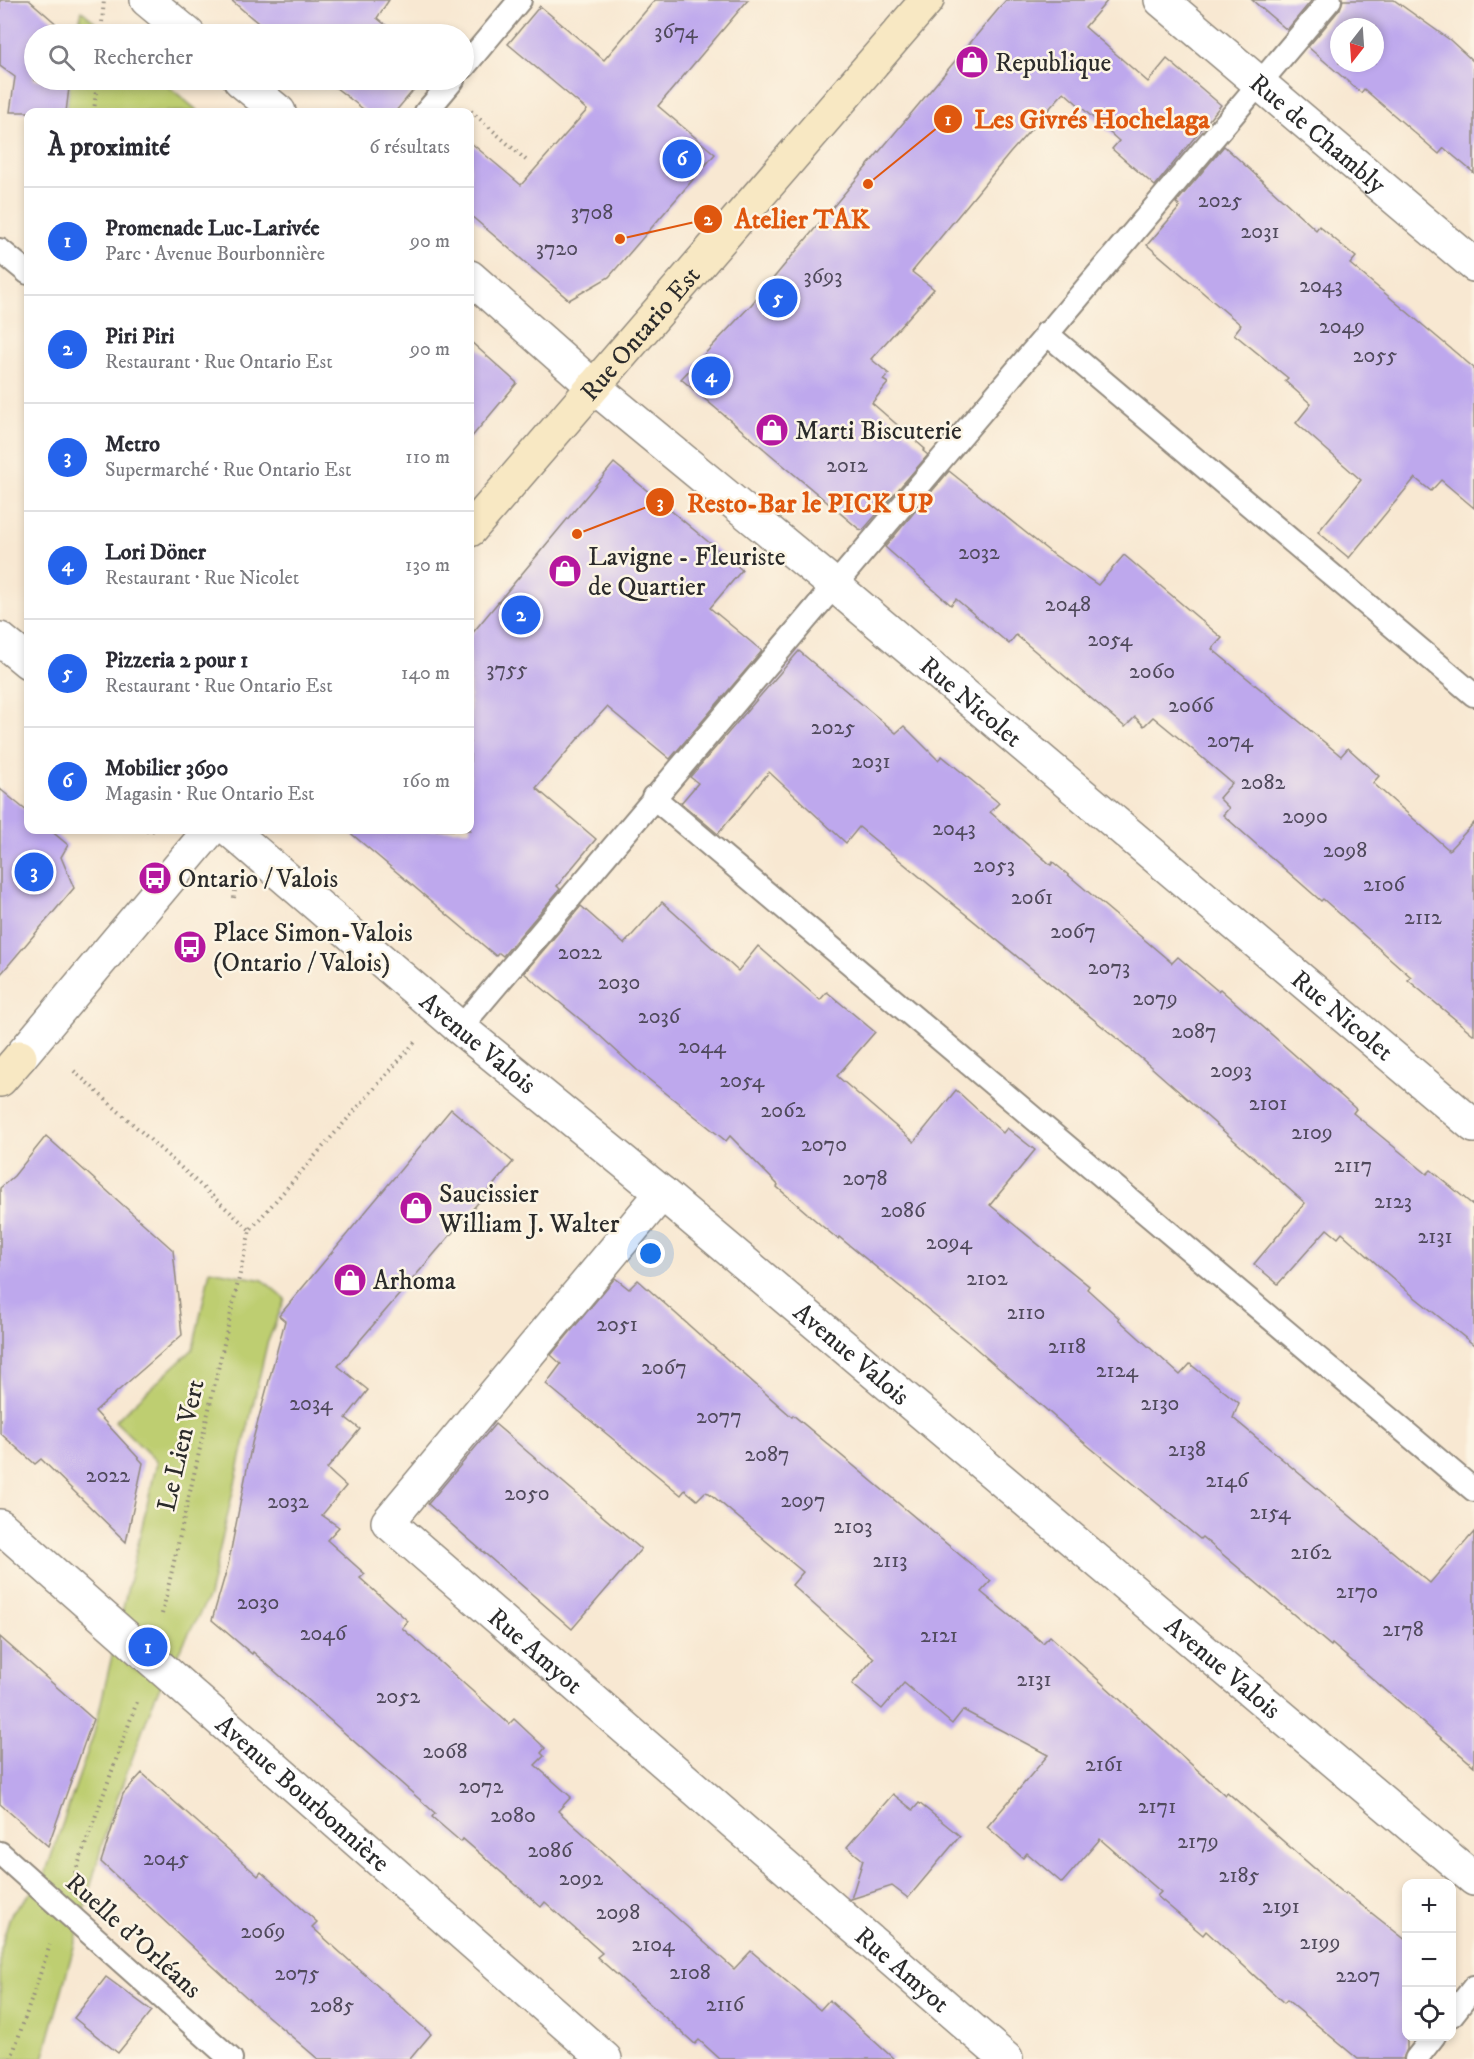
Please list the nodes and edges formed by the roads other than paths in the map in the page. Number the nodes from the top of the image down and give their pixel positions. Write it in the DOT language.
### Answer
graph roads {
  1 [pos="147,0"];
  2 [pos="520,0"];
  3 [pos="927,0"];
  4 [pos="1161,0"];
  5 [pos="1330,0"];
  6 [pos="176,24"];
  7 [pos="474,55"];
  8 [pos="1259,85"];
  9 [pos="252,90"];
  10 [pos="445,90"];
  11 [pos="274,108"];
  12 [pos="429,108"];
  13 [pos="0,250"];
  14 [pos="1474,266"];
  15 [pos="24,270"];
  16 [pos="474,281"];
  17 [pos="1046,333"];
  18 [pos="593,386"];
  19 [pos="474,525"];
  20 [pos="834,585"];
  21 [pos="0,639"];
  22 [pos="24,659"];
  23 [pos="1474,695"];
  24 [pos="653,797"];
  25 [pos="207,834"];
  26 [pos="235,834"];
  27 [pos="460,1028"];
  28 [pos="10,1069"];
  29 [pos="1474,1126"];
  30 [pos="662,1193"];
  31 [pos="1474,1490"];
  32 [pos="0,1526"];
  33 [pos="0,1853"];
  34 [pos="1474,1879"];
  35 [pos="1474,1987"];
  36 [pos="1456,2010"];
  37 [pos="1431,2041"];
  38 [pos="231,2059"];
  39 [pos="604,2059"];
  40 [pos="1006,2059"];
  41 [pos="1416,2059"];
  1 -- 6 [label="street"];
  2 -- 7 [label="lane"];
  3 -- 18 [label="main road, Rue Ontario Est"];
  4 -- 8 [label="street, Rue de Chambly"];
  5 -- 8 [label="lane"];
  8 -- 14 [label="street, Rue de Chambly"];
  8 -- 17 [label="lane"];
  9 -- 11 [label="street"];
  10 -- 12 [label="lane"];
  13 -- 15 [label="lane"];
  16 -- 18 [label="street, Rue Nicolet"];
  17 -- 20 [label="lane"];
  17 -- 23 [label="lane"];
  18 -- 19 [label="main road, Rue Ontario Est"];
  18 -- 20 [label="street, Rue Nicolet"];
  20 -- 24 [label="lane"];
  20 -- 29 [label="street, Rue Nicolet"];
  21 -- 22 [label="street"];
  24 -- 27 [label="lane"];
  24 -- 31 [label="lane"];
  25 -- 28 [label="street"];
  26 -- 27 [label="street, Avenue Valois"];
  27 -- 30 [label="street, Avenue Valois"];
  30 -- 34 [label="street, Avenue Valois"];
  30 -- 40 [label="street, Rue Amyot"];
  32 -- 39 [label="street, Avenue Bourbonnière"];
  33 -- 38 [label="lane, Ruelle d'Orléans"];
  35 -- 36 [label="lane"];
  37 -- 41 [label="lane"];
}
